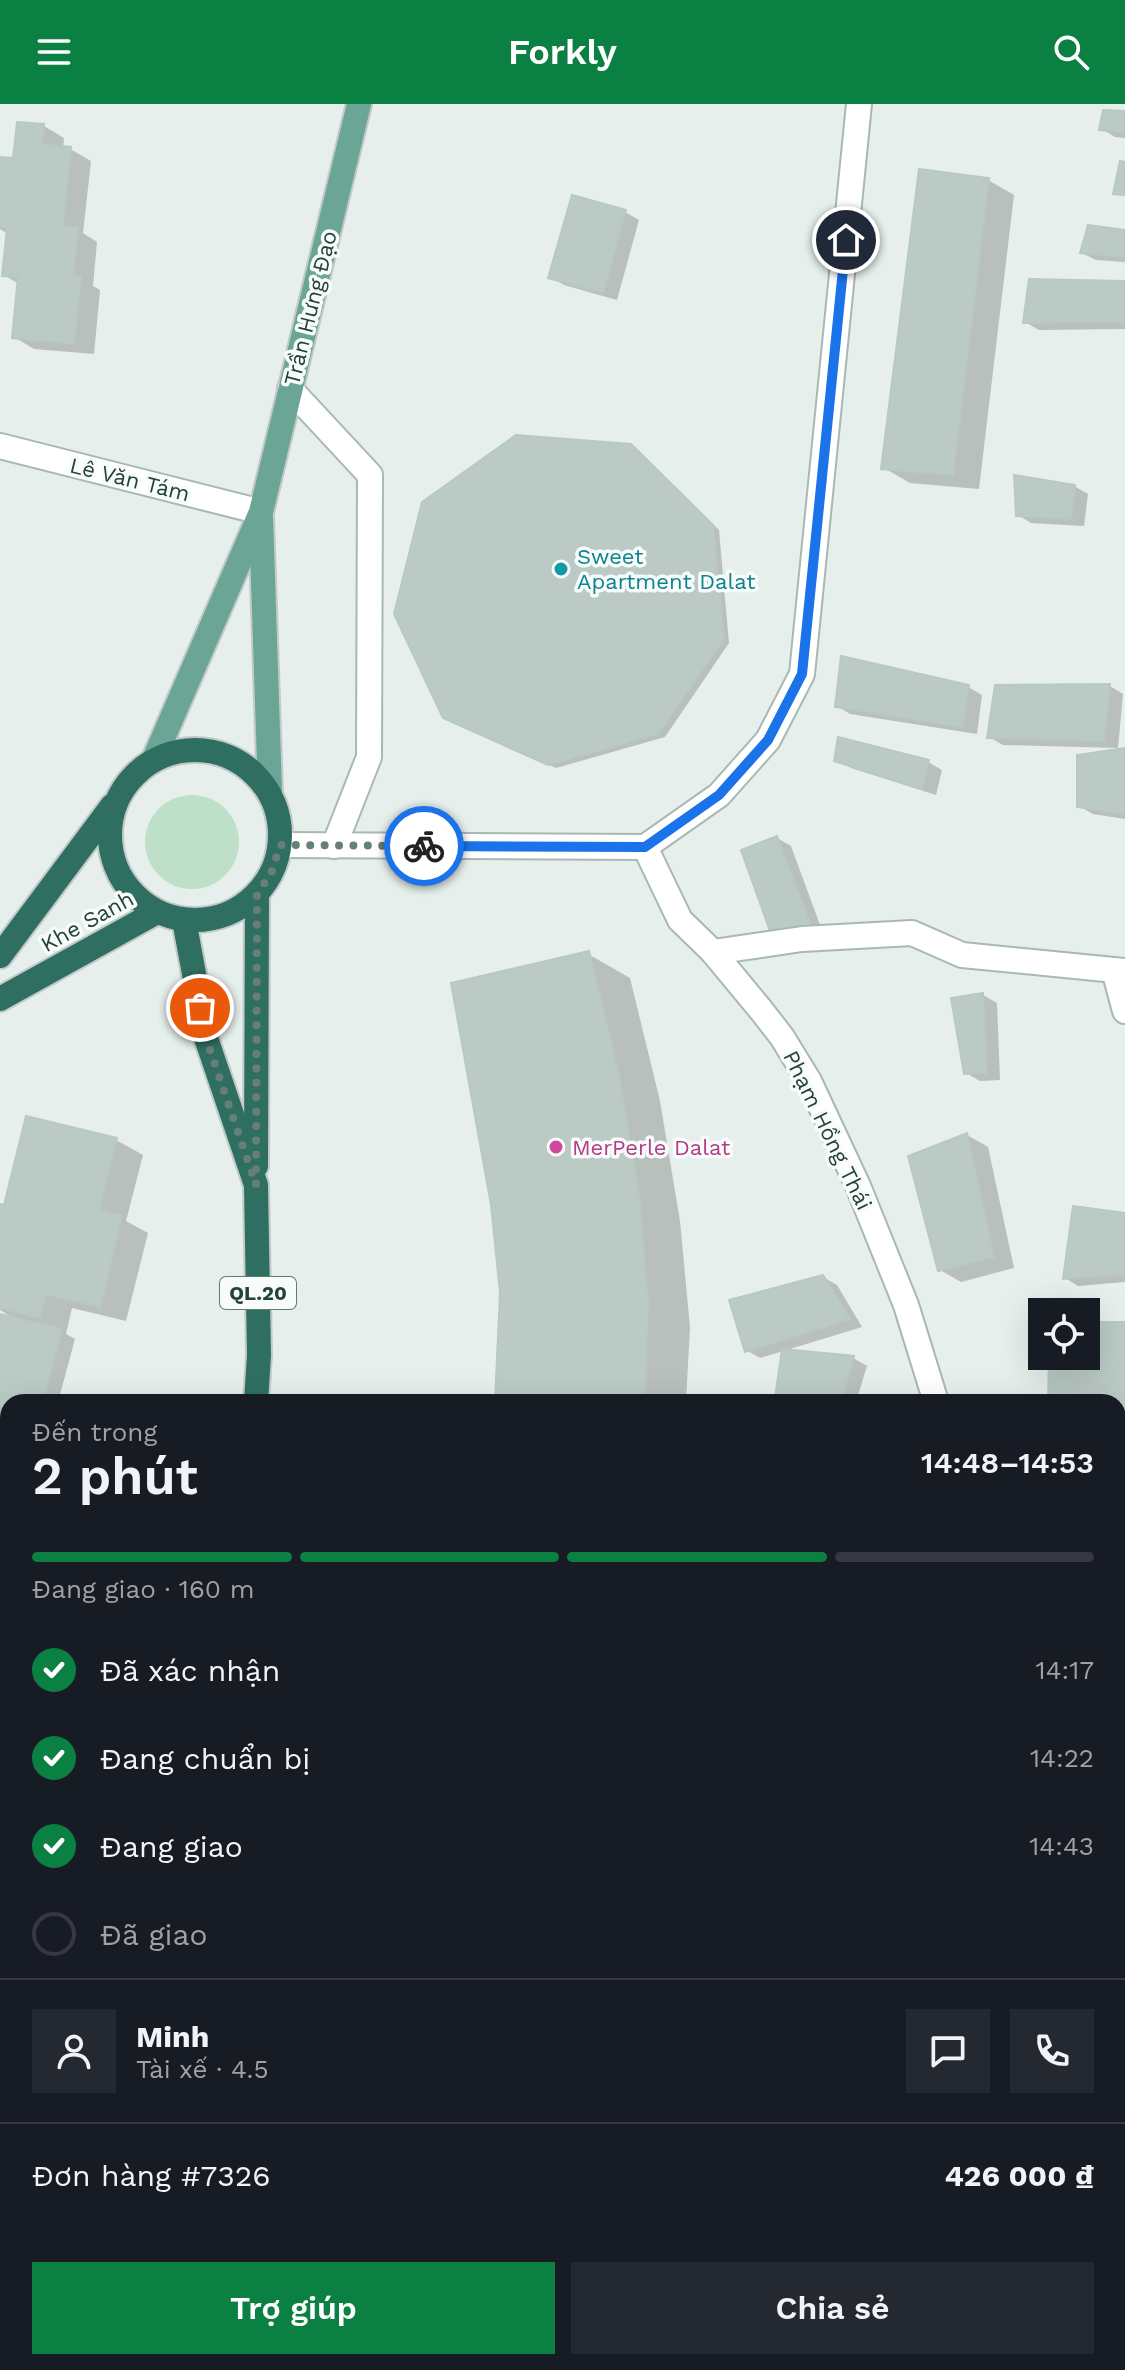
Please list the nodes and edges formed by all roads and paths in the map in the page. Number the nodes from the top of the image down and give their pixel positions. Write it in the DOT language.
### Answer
graph roads {
  1 [pos="359,104"];
  2 [pos="859,104"];
  3 [pos="290,389"];
  4 [pos="0,446"];
  5 [pos="261,512"];
  6 [pos="154,759"];
  7 [pos="270,793"];
  8 [pos="118,798"];
  9 [pos="280,845"];
  10 [pos="334,846"];
  11 [pos="645,847"];
  12 [pos="257,895"];
  13 [pos="157,912"];
  14 [pos="184,920"];
  15 [pos="713,952"];
  16 [pos="0,956"];
  17 [pos="1120,970"];
  18 [pos="0,999"];
  19 [pos="1125,1011"];
  20 [pos="256,1185"];
  21 [pos="257,1394"];
  22 [pos="934,1394"];
  1 -- 3 [label="main road, Trần Hưng Đạo"];
  2 -- 11 [label="street"];
  3 -- 5 [label="main road, Trần Hưng Đạo"];
  3 -- 10 [label="street"];
  4 -- 5 [label="street, Lê Văn Tám"];
  5 -- 6 [label="main road, Trần Hưng Đạo"];
  5 -- 7 [label="main road, Trần Hưng Đạo"];
  6 -- 7 [label="highway, QL.20"];
  6 -- 8 [label="highway"];
  7 -- 9 [label="highway, QL.20"];
  8 -- 13 [label="highway"];
  8 -- 16 [label="highway, Khe Sanh"];
  9 -- 10 [label="street"];
  9 -- 12 [label="highway, QL.20"];
  10 -- 11 [label="street"];
  11 -- 15 [label="street, Phạm Hồng Thái"];
  12 -- 14 [label="highway"];
  12 -- 20 [label="highway, QL.20"];
  13 -- 14 [label="highway"];
  13 -- 18 [label="highway, Khe Sanh"];
  14 -- 20 [label="highway, QL.20"];
  15 -- 17 [label="street"];
  15 -- 22 [label="street, Phạm Hồng Thái"];
  17 -- 19 [label="street"];
  20 -- 21 [label="highway, QL.20"];
}
